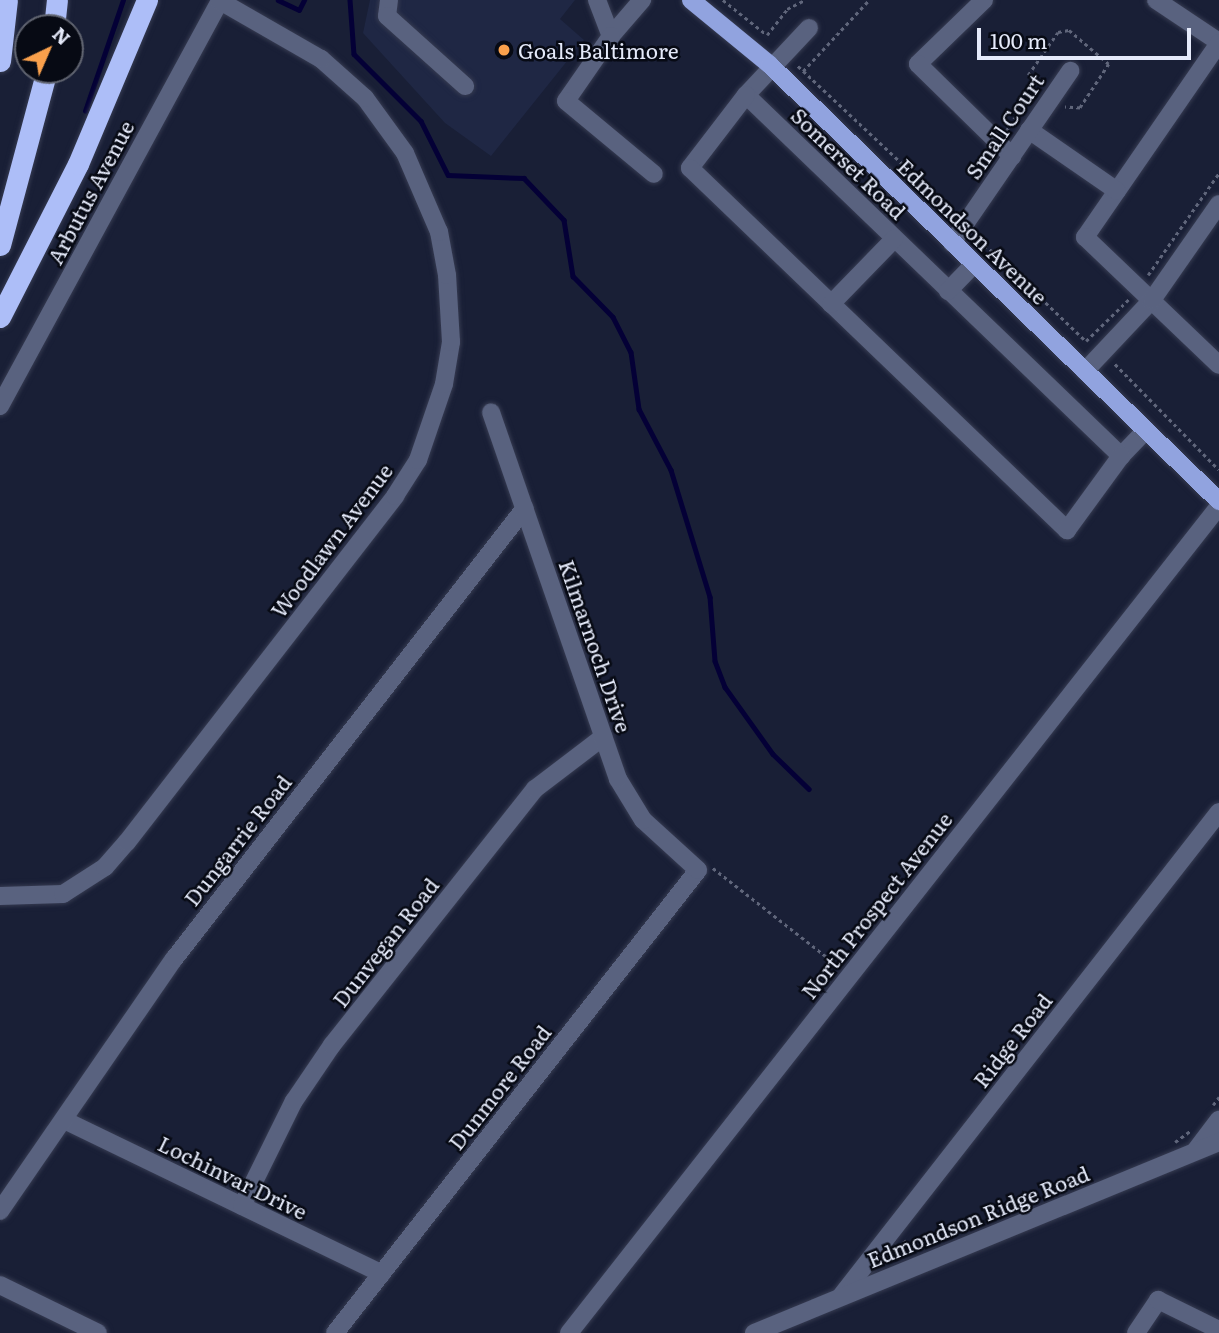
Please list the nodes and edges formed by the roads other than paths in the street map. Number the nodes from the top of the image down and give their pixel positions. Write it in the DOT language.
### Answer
graph roads {
  1 [pos="7,0"];
  2 [pos="147,0"];
  3 [pos="389,0"];
  4 [pos="597,0"];
  5 [pos="642,0"];
  6 [pos="691,0"];
  7 [pos="984,0"];
  8 [pos="1156,0"];
  9 [pos="220,1"];
  10 [pos="809,28"];
  11 [pos="611,36"];
  12 [pos="1219,43"];
  13 [pos="0,61"];
  14 [pos="770,65"];
  15 [pos="1070,71"];
  16 [pos="43,84"];
  17 [pos="465,86"];
  18 [pos="746,95"];
  19 [pos="1029,130"];
  20 [pos="1012,156"];
  21 [pos="654,174"];
  22 [pos="1117,191"];
  23 [pos="1219,204"];
  24 [pos="894,239"];
  25 [pos="952,243"];
  26 [pos="0,245"];
  27 [pos="974,264"];
  28 [pos="948,291"];
  29 [pos="1152,300"];
  30 [pos="831,304"];
  31 [pos="0,317"];
  32 [pos="1219,365"];
  33 [pos="1085,371"];
  34 [pos="0,406"];
  35 [pos="491,412"];
  36 [pos="1146,430"];
  37 [pos="1121,456"];
  38 [pos="1219,500"];
  39 [pos="1219,506"];
  40 [pos="525,508"];
  41 [pos="604,737"];
  42 [pos="1219,812"];
  43 [pos="705,869"];
  44 [pos="0,896"];
  45 [pos="1213,1116"];
  46 [pos="64,1120"];
  47 [pos="1219,1142"];
  48 [pos="1194,1153"];
  49 [pos="242,1206"];
  50 [pos="0,1211"];
  51 [pos="382,1274"];
  52 [pos="0,1285"];
  53 [pos="841,1296"];
  54 [pos="1219,1330"];
  55 [pos="98,1333"];
  56 [pos="335,1333"];
  57 [pos="569,1333"];
  58 [pos="754,1333"];
  59 [pos="1136,1333"];
  1 -- 13 [label="highway"];
  2 -- 31 [label="highway"];
  3 -- 17 [label="street"];
  4 -- 11 [label="street"];
  5 -- 11 [label="street"];
  6 -- 14 [label="main road, Edmondson Avenue"];
  7 -- 20 [label="street"];
  8 -- 12 [label="street"];
  9 -- 34 [label="street, Arbutus Avenue"];
  9 -- 44 [label="street, Woodlawn Avenue"];
  10 -- 14 [label="street"];
  11 -- 21 [label="street"];
  12 -- 22 [label="street"];
  14 -- 18 [label="street"];
  14 -- 25 [label="main road, Edmondson Avenue"];
  15 -- 19 [label="street, Small Court"];
  16 -- 26 [label="highway"];
  18 -- 24 [label="street, Somerset Road"];
  18 -- 30 [label="street"];
  19 -- 20 [label="street, Small Court"];
  19 -- 22 [label="street"];
  20 -- 25 [label="street, Small Court"];
  22 -- 29 [label="street"];
  23 -- 29 [label="street"];
  24 -- 28 [label="street, Somerset Road"];
  24 -- 30 [label="street"];
  25 -- 27 [label="main road, Edmondson Avenue"];
  27 -- 28 [label="street"];
  27 -- 33 [label="main road, Edmondson Avenue"];
  28 -- 37 [label="street, Somerset Road"];
  29 -- 32 [label="street"];
  29 -- 33 [label="street"];
  30 -- 37 [label="street"];
  33 -- 36 [label="main road, Edmondson Avenue"];
  35 -- 40 [label="street, Kilmarnoch Drive"];
  36 -- 37 [label="street"];
  36 -- 38 [label="main road, Edmondson Avenue"];
  39 -- 57 [label="street, North Prospect Avenue"];
  40 -- 41 [label="street, Kilmarnoch Drive"];
  40 -- 46 [label="street, Dungarrie Road"];
  41 -- 43 [label="street, Kilmarnoch Drive"];
  41 -- 49 [label="street, Dunvegan Road"];
  42 -- 53 [label="street, Ridge Road"];
  43 -- 51 [label="street, Dunmore Road"];
  45 -- 48 [label="street"];
  46 -- 49 [label="street, Lochinvar Drive"];
  46 -- 50 [label="street, Dungarrie Road"];
  47 -- 48 [label="street, Edmondson Ridge Road"];
  48 -- 53 [label="street, Edmondson Ridge Road"];
  49 -- 51 [label="street, Lochinvar Drive"];
  51 -- 56 [label="street, Dunmore Road"];
  52 -- 55 [label="street"];
  53 -- 58 [label="street, Edmondson Ridge Road"];
  54 -- 59 [label="street"];
}
